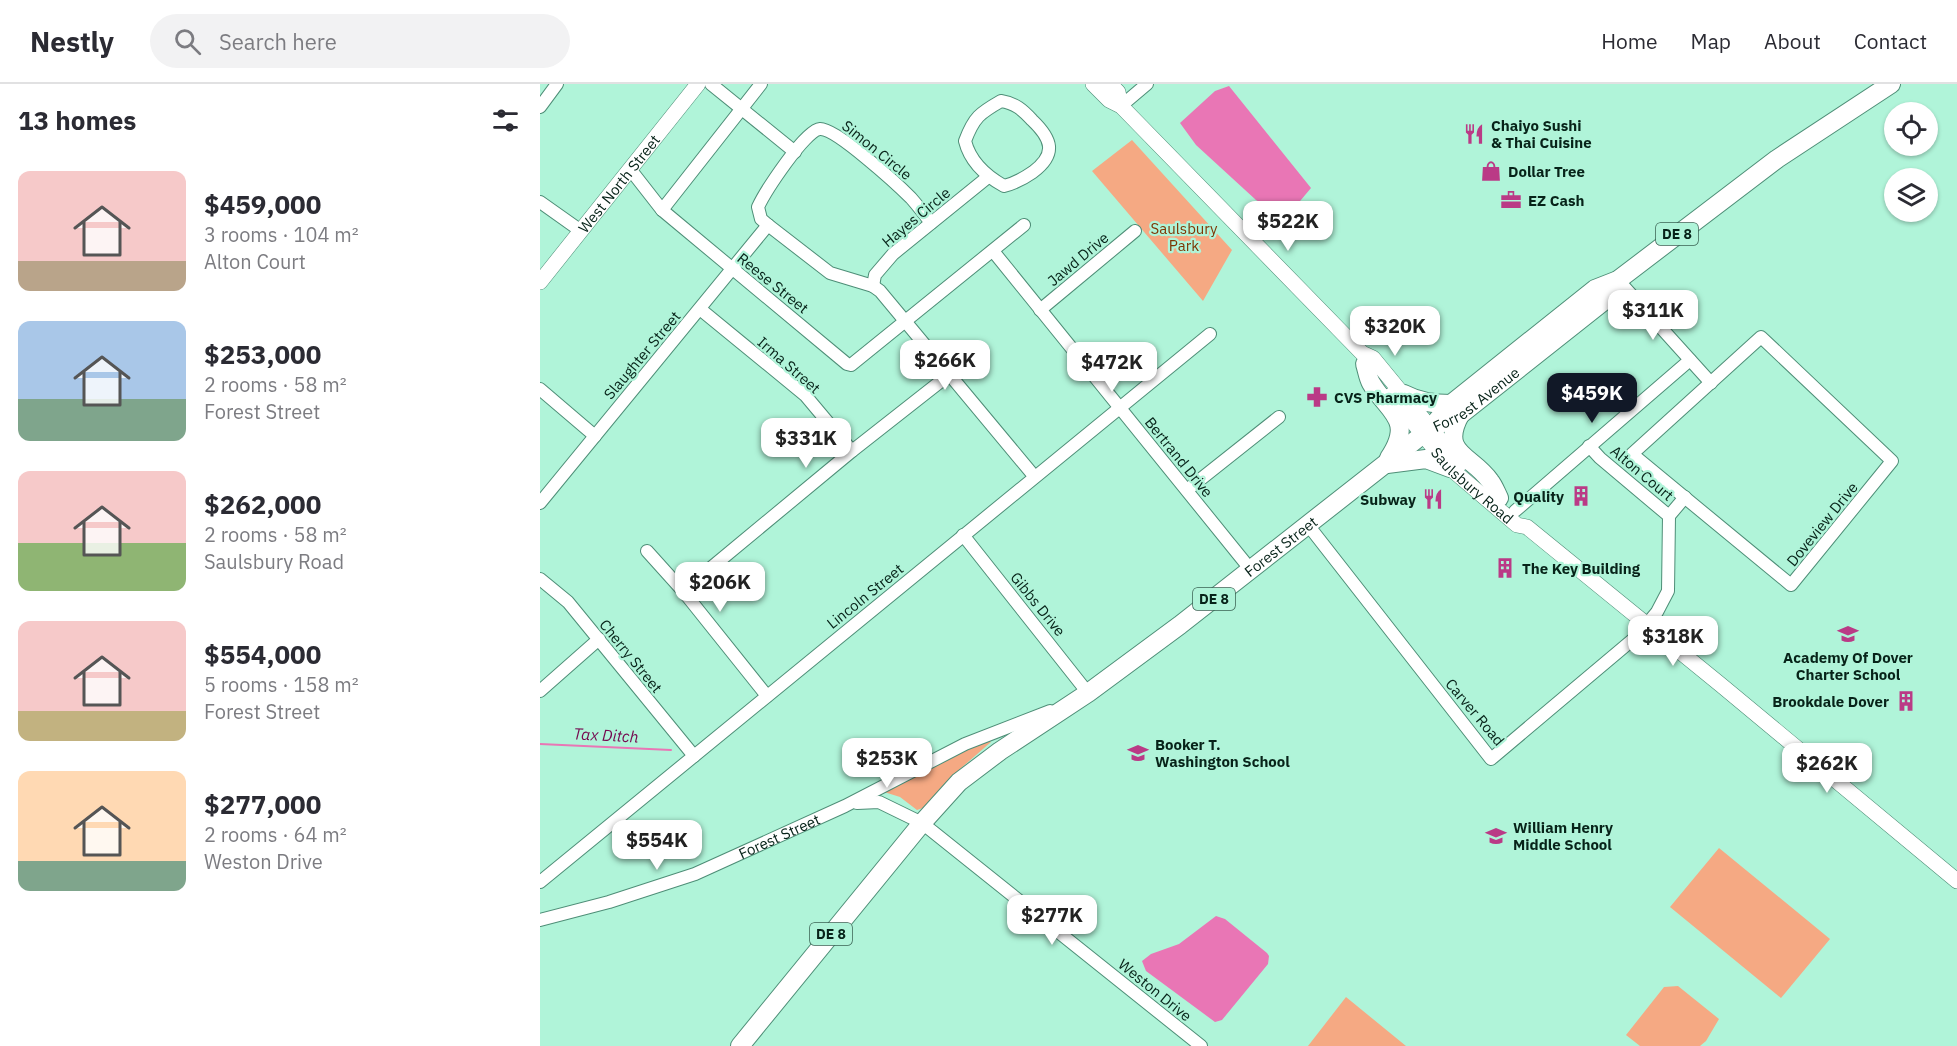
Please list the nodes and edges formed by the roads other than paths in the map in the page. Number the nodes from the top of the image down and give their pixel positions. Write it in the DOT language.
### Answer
graph roads {
  1 [pos="557,84"];
  2 [pos="698,84"];
  3 [pos="711,84"];
  4 [pos="761,84"];
  5 [pos="1093,84"];
  6 [pos="1110,84"];
  7 [pos="1148,84"];
  8 [pos="1891,84"];
  9 [pos="1121,106"];
  10 [pos="540,107"];
  11 [pos="742,108"];
  12 [pos="795,152"];
  13 [pos="630,169"];
  14 [pos="988,177"];
  15 [pos="540,202"];
  16 [pos="662,210"];
  17 [pos="931,223"];
  18 [pos="768,225"];
  19 [pos="1024,225"];
  20 [pos="581,231"];
  21 [pos="1135,231"];
  22 [pos="993,251"];
  23 [pos="732,269"];
  24 [pos="1618,280"];
  25 [pos="540,282"];
  26 [pos="873,286"];
  27 [pos="700,309"];
  28 [pos="1040,310"];
  29 [pos="906,321"];
  30 [pos="1210,334"];
  31 [pos="1364,359"];
  32 [pos="1690,360"];
  33 [pos="950,374"];
  34 [pos="1711,383"];
  35 [pos="540,389"];
  36 [pos="1404,394"];
  37 [pos="1119,407"];
  38 [pos="1455,410"];
  39 [pos="1279,417"];
  40 [pos="1427,432"];
  41 [pos="595,436"];
  42 [pos="1590,446"];
  43 [pos="852,451"];
  44 [pos="1385,464"];
  45 [pos="1450,468"];
  46 [pos="1034,476"];
  47 [pos="1187,490"];
  48 [pos="1685,497"];
  49 [pos="1499,498"];
  50 [pos="540,503"];
  51 [pos="1515,511"];
  52 [pos="1670,516"];
  53 [pos="1308,525"];
  54 [pos="1527,527"];
  55 [pos="963,536"];
  56 [pos="647,551"];
  57 [pos="1251,570"];
  58 [pos="540,579"];
  59 [pos="683,591"];
  60 [pos="1647,625"];
  61 [pos="599,639"];
  62 [pos="540,691"];
  63 [pos="1088,693"];
  64 [pos="767,696"];
  65 [pos="1071,703"];
  66 [pos="694,756"];
  67 [pos="845,806"];
  68 [pos="922,823"];
  69 [pos="1957,880"];
  70 [pos="540,882"];
  71 [pos="540,921"];
  72 [pos="740,1046"];
  73 [pos="1201,1046"];
  1 -- 10 [label="street"];
  2 -- 13 [label="main road, West North Street"];
  3 -- 11 [label="street"];
  4 -- 11 [label="street"];
  5 -- 9 [label="main road"];
  6 -- 9 [label="main road"];
  7 -- 9 [label="street"];
  8 -- 24 [label="highway, Forrest Avenue / DE 8"];
  9 -- 31 [label="main road"];
  11 -- 12 [label="street"];
  11 -- 16 [label="street"];
  12 -- 17 [label="street, Simon Circle"];
  12 -- 18 [label="street, Simon Circle"];
  13 -- 16 [label="street, Reese Street"];
  13 -- 20 [label="main road, West North Street"];
  14 -- 14 [label="street"];
  14 -- 17 [label="street, Hayes Circle"];
  15 -- 20 [label="street"];
  16 -- 23 [label="street, Reese Street"];
  17 -- 26 [label="street, Hayes Circle"];
  18 -- 23 [label="street, Slaughter Street"];
  18 -- 26 [label="street"];
  19 -- 22 [label="street, Reese Street"];
  20 -- 25 [label="main road, West North Street"];
  21 -- 28 [label="street, Jawd Drive"];
  22 -- 28 [label="street, Bertrand Drive"];
  22 -- 29 [label="street, Reese Street"];
  23 -- 27 [label="street, Slaughter Street"];
  23 -- 29 [label="street, Reese Street"];
  24 -- 32 [label="street"];
  24 -- 38 [label="highway, Forrest Avenue / DE 8"];
  26 -- 29 [label="street"];
  27 -- 41 [label="street, Slaughter Street"];
  27 -- 43 [label="street, Irma Street"];
  28 -- 37 [label="street, Bertrand Drive"];
  29 -- 33 [label="street"];
  30 -- 37 [label="street, Lincoln Street"];
  31 -- 36 [label="main road"];
  31 -- 40 [label="main road"];
  31 -- 44 [label="highway"];
  32 -- 34 [label="street"];
  32 -- 42 [label="street"];
  33 -- 43 [label="street"];
  33 -- 46 [label="street"];
  34 -- 48 [label="street, Doveview Drive"];
  34 -- 48 [label="street, Doveview Drive"];
  35 -- 41 [label="street"];
  36 -- 38 [label="highway"];
  36 -- 40 [label="main road"];
  37 -- 46 [label="street, Lincoln Street"];
  37 -- 47 [label="street, Bertrand Drive"];
  38 -- 40 [label="highway, Forrest Avenue / DE 8"];
  38 -- 49 [label="highway"];
  39 -- 47 [label="street"];
  40 -- 44 [label="highway, Forest Street / DE 8"];
  40 -- 45 [label="main road, Saulsbury Road"];
  40 -- 49 [label="main road, Saulsbury Road"];
  41 -- 50 [label="street, Slaughter Street"];
  42 -- 51 [label="street"];
  42 -- 52 [label="street, Alton Court"];
  43 -- 59 [label="street"];
  44 -- 45 [label="highway"];
  44 -- 53 [label="highway, Forest Street / DE 8"];
  45 -- 54 [label="main road, Saulsbury Road"];
  46 -- 55 [label="street, Lincoln Street"];
  47 -- 57 [label="street, Bertrand Drive"];
  48 -- 52 [label="street"];
  49 -- 51 [label="main road, Saulsbury Road"];
  51 -- 54 [label="main road, Saulsbury Road"];
  52 -- 60 [label="street, Alton Court"];
  53 -- 57 [label="highway, Forest Street / DE 8"];
  53 -- 60 [label="street, Carver Road"];
  54 -- 60 [label="main road, Saulsbury Road"];
  55 -- 63 [label="street, Gibbs Drive"];
  55 -- 64 [label="street, Lincoln Street"];
  56 -- 59 [label="street"];
  57 -- 63 [label="highway, Forest Street / DE 8"];
  58 -- 61 [label="street, Cherry Street"];
  59 -- 64 [label="street"];
  60 -- 69 [label="main road, Saulsbury Road"];
  61 -- 62 [label="street"];
  61 -- 66 [label="street, Cherry Street"];
  63 -- 65 [label="highway, Forest Street / DE 8"];
  64 -- 66 [label="street, Lincoln Street"];
  65 -- 67 [label="street, Forest Street"];
  65 -- 68 [label="highway, Forest Street / DE 8"];
  66 -- 70 [label="street, Lincoln Street"];
  67 -- 68 [label="street, Forest Street"];
  67 -- 71 [label="street, Forest Street"];
  68 -- 72 [label="highway, DE 8"];
  68 -- 73 [label="street, Weston Drive"];
}
